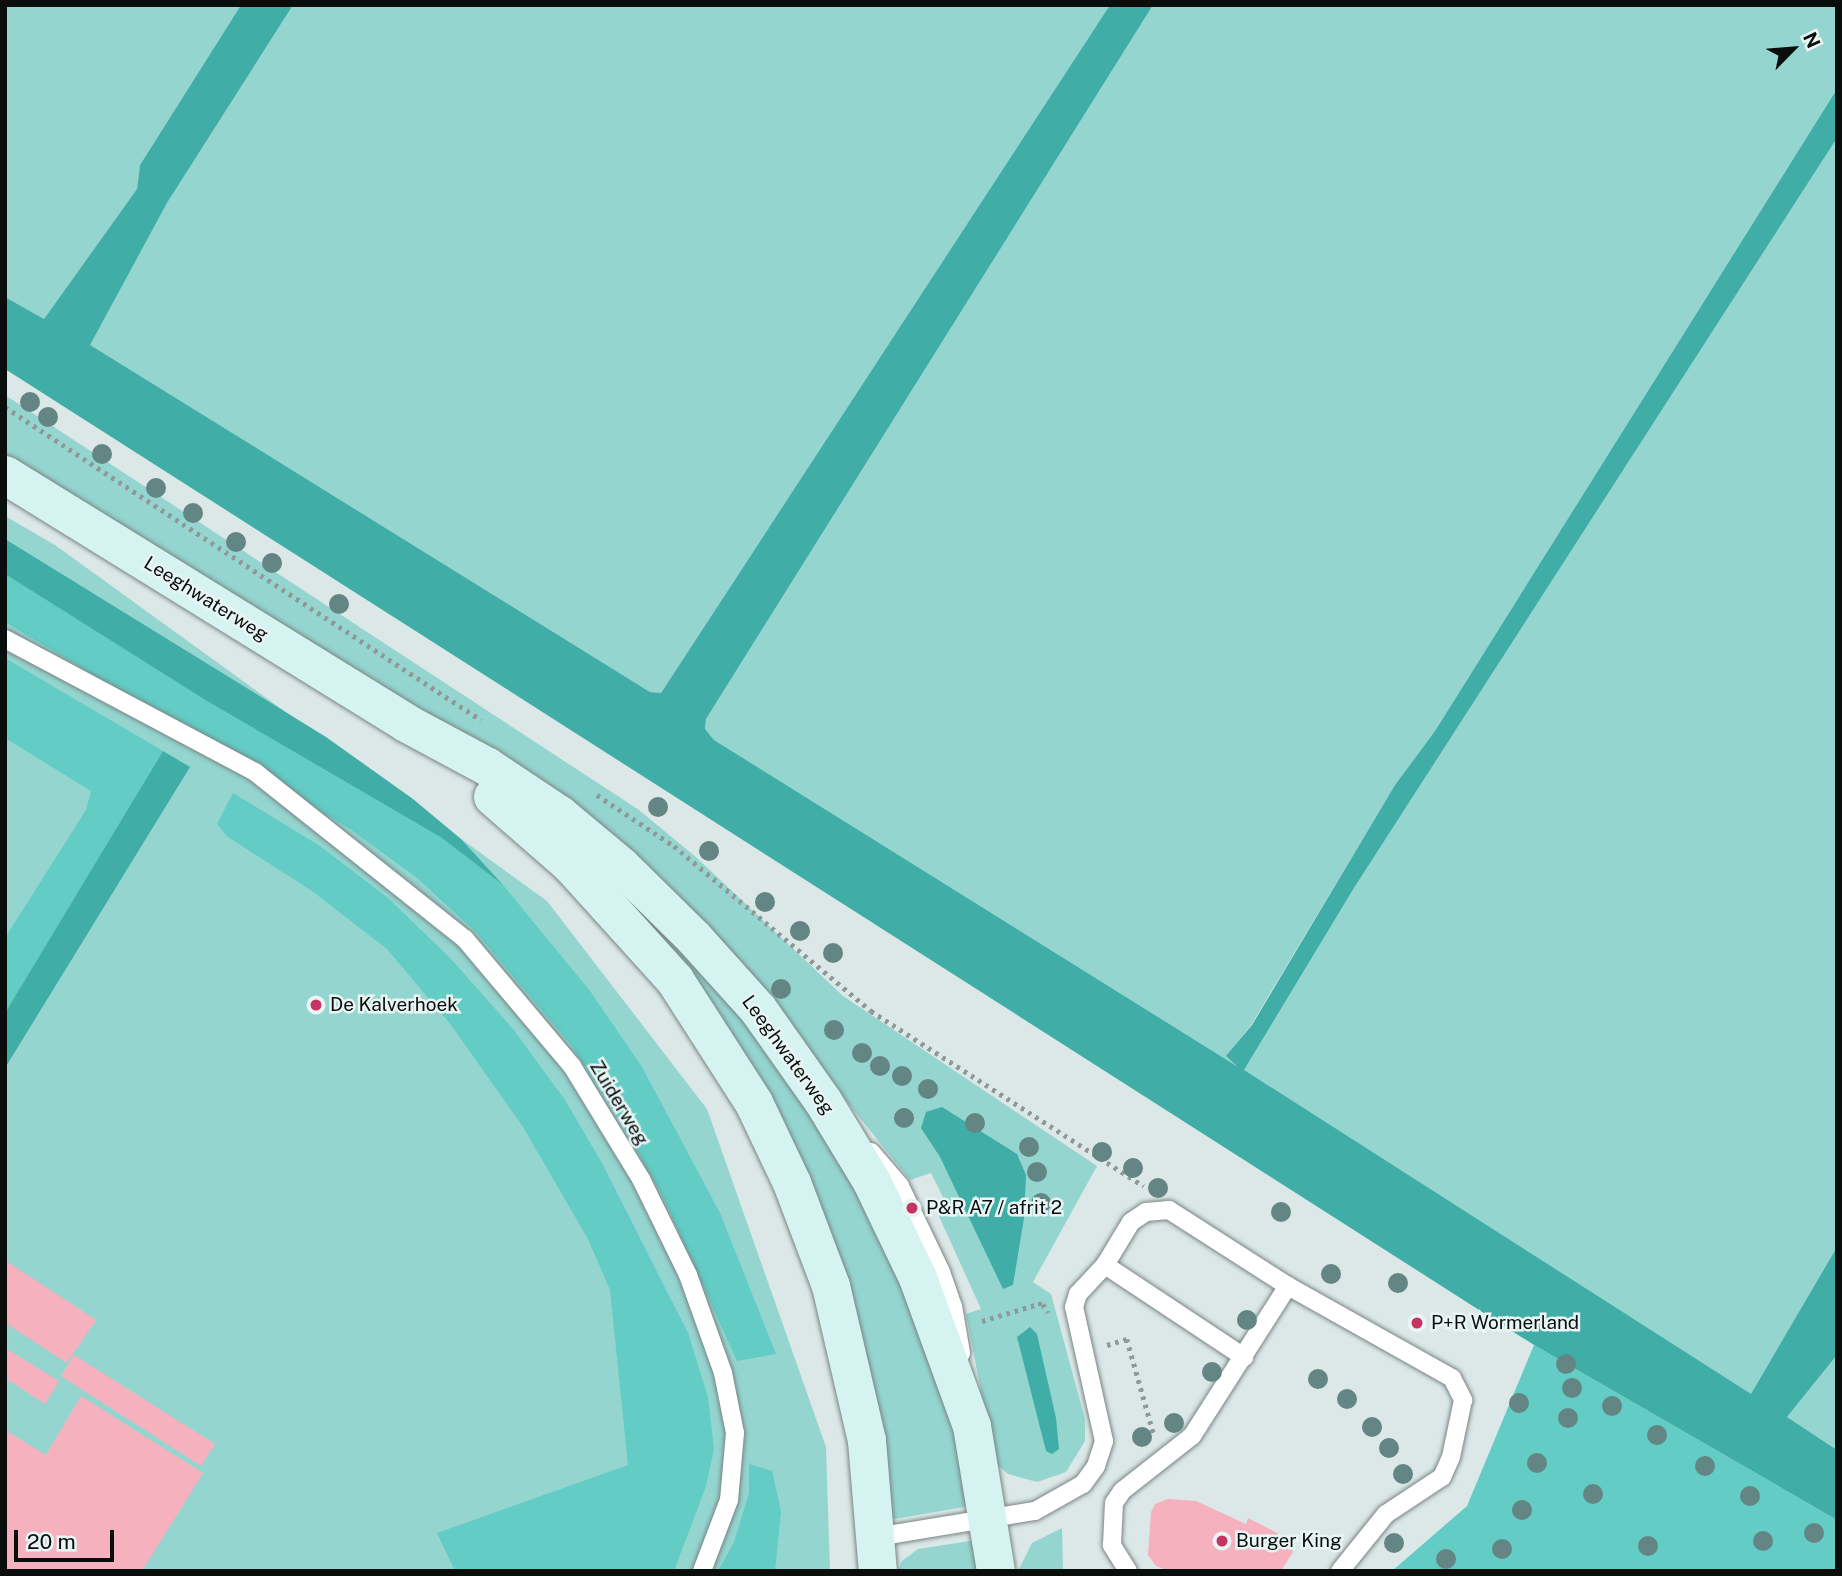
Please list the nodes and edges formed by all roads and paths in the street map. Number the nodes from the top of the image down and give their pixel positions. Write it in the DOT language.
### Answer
graph roads {
  1 [pos="5,475"];
  2 [pos="5,639"];
  3 [pos="406,723"];
  4 [pos="1105,1265"];
  5 [pos="1287,1286"];
  6 [pos="1244,1357"];
  7 [pos="990,1519"];
  8 [pos="877,1554"];
  9 [pos="702,1571"];
  10 [pos="996,1571"];
  11 [pos="1128,1571"];
  12 [pos="1340,1571"];
  1 -- 3 [label="main road, Leeghwaterweg"];
  2 -- 9 [label="lane, Zuiderweg"];
  3 -- 7 [label="main road, Leeghwaterweg"];
  3 -- 8 [label="main road, Leeghwaterweg"];
  4 -- 5 [label="lane"];
  4 -- 6 [label="lane"];
  4 -- 7 [label="lane"];
  5 -- 6 [label="lane"];
  5 -- 12 [label="lane"];
  6 -- 11 [label="lane"];
  7 -- 8 [label="lane"];
  7 -- 10 [label="main road, Leeghwaterweg"];
}
